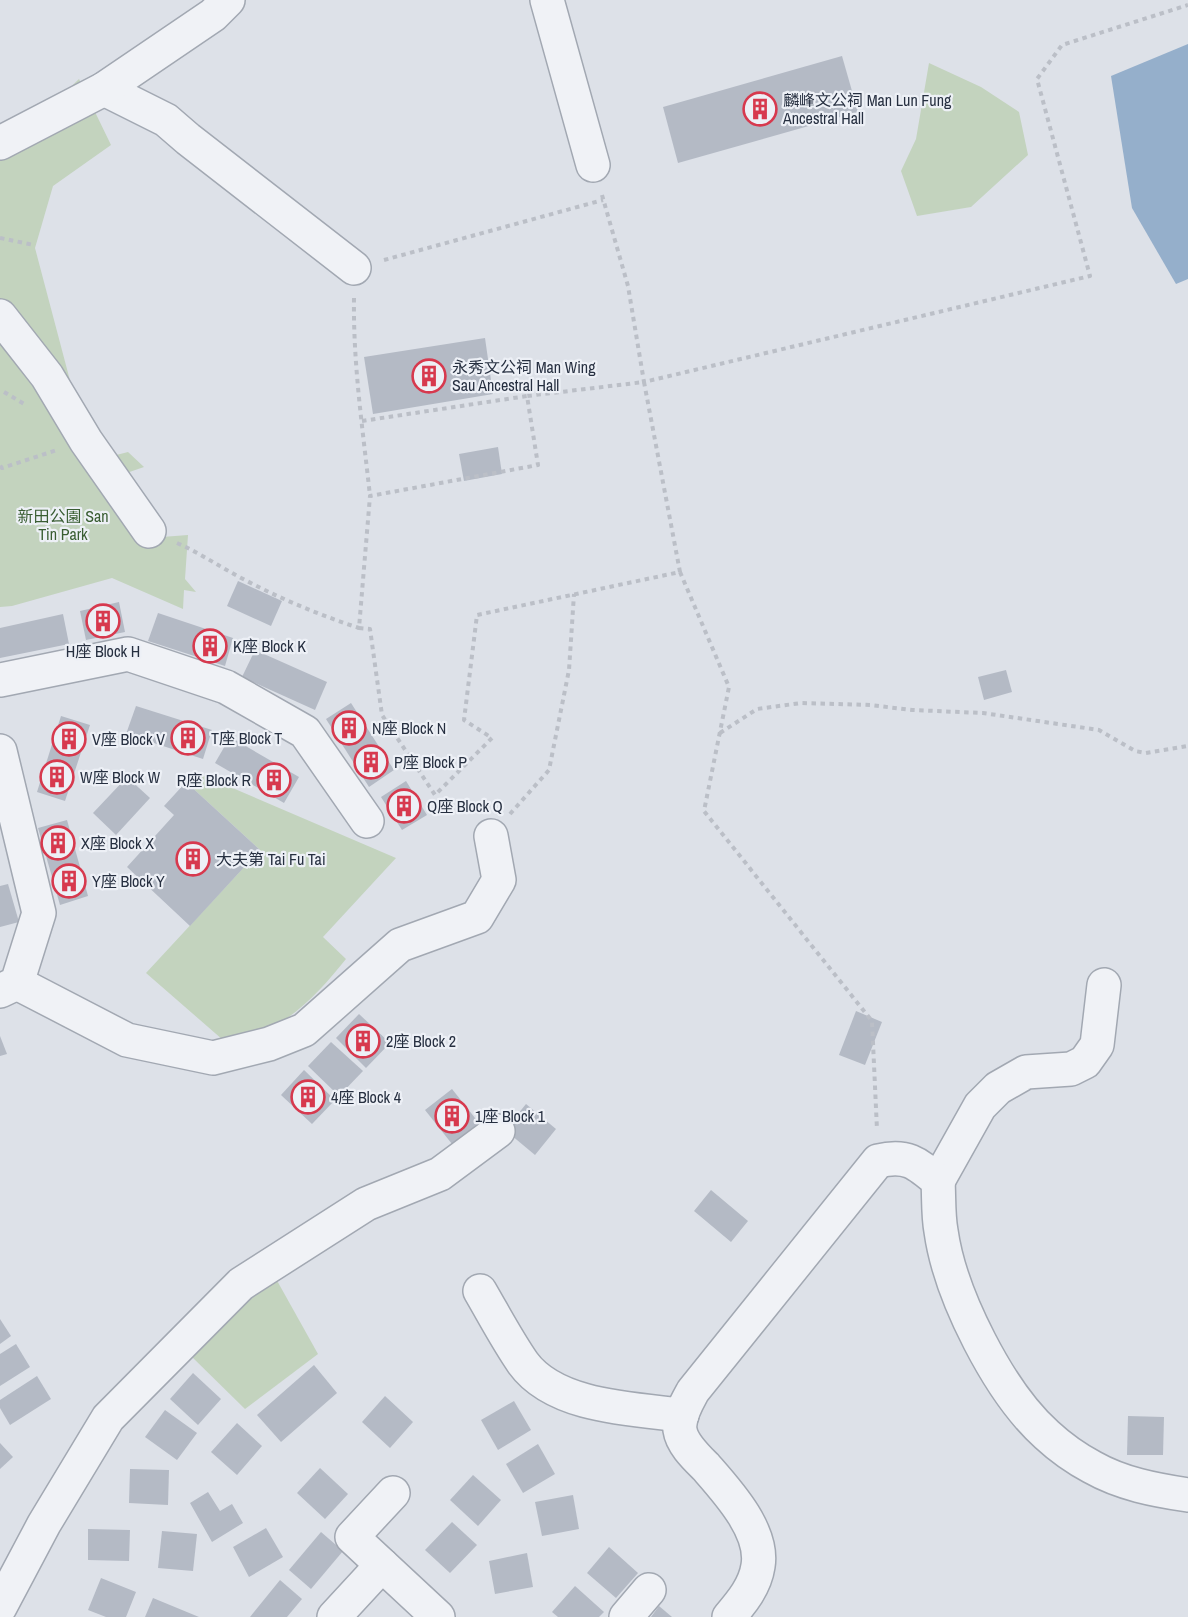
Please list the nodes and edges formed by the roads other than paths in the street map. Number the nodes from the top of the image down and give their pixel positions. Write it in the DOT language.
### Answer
graph roads {
  1 [pos="228,0"];
  2 [pos="547,0"];
  3 [pos="104,89"];
  4 [pos="0,143"];
  5 [pos="593,165"];
  6 [pos="354,268"];
  7 [pos="0,316"];
  8 [pos="149,531"];
  9 [pos="0,680"];
  10 [pos="0,751"];
  11 [pos="367,821"];
  12 [pos="491,836"];
  13 [pos="1104,985"];
  14 [pos="8,987"];
  15 [pos="498,1131"];
  16 [pos="938,1181"];
  17 [pos="480,1291"];
  18 [pos="682,1415"];
  19 [pos="393,1493"];
  20 [pos="1188,1495"];
  21 [pos="382,1565"];
  22 [pos="649,1590"];
  23 [pos="0,1607"];
  24 [pos="334,1617"];
  25 [pos="438,1617"];
  26 [pos="626,1617"];
  27 [pos="729,1617"];
  1 -- 3 [label="street"];
  2 -- 5 [label="street"];
  3 -- 4 [label="street"];
  3 -- 6 [label="street"];
  7 -- 8 [label="street"];
  9 -- 11 [label="street"];
  10 -- 14 [label="street"];
  12 -- 14 [label="street"];
  13 -- 16 [label="street"];
  15 -- 23 [label="street"];
  16 -- 18 [label="street"];
  16 -- 20 [label="street"];
  17 -- 18 [label="street"];
  18 -- 27 [label="street"];
  19 -- 21 [label="street"];
  21 -- 24 [label="street"];
  21 -- 25 [label="street"];
  22 -- 26 [label="street"];
}
